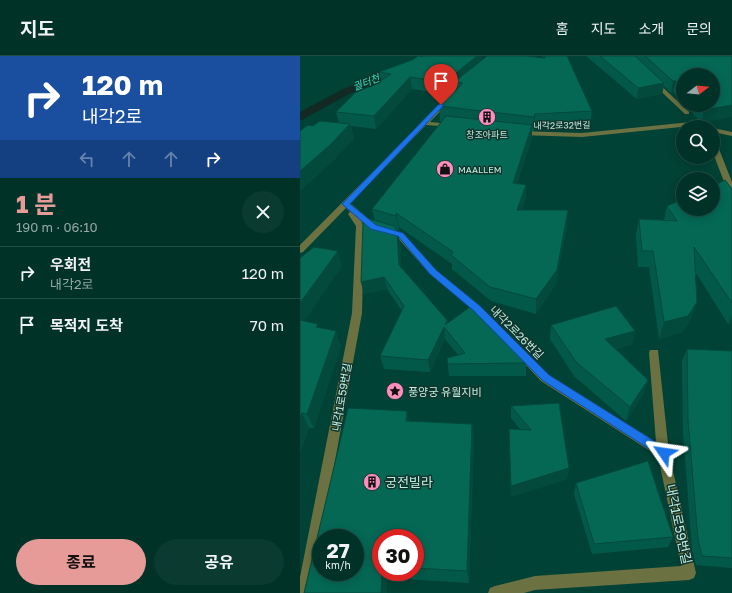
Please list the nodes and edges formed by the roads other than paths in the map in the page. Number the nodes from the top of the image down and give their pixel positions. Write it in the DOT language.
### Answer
graph roads {
  1 [pos="649,77"];
  2 [pos="470,78"];
  3 [pos="687,113"];
  4 [pos="424,123"];
  5 [pos="676,126"];
  6 [pos="458,127"];
  7 [pos="720,131"];
  8 [pos="508,132"];
  9 [pos="732,134"];
  10 [pos="720,162"];
  11 [pos="732,192"];
  12 [pos="346,204"];
  13 [pos="300,250"];
  14 [pos="654,353"];
  15 [pos="664,453"];
  16 [pos="304,593"];
  17 [pos="495,593"];
  1 -- 3 [label="street"];
  2 -- 4 [label="street"];
  4 -- 6 [label="street"];
  4 -- 12 [label="street"];
  5 -- 8 [label="street, 내각2로32번길"];
  7 -- 9 [label="street"];
  10 -- 11 [label="street"];
  12 -- 13 [label="street"];
  12 -- 15 [label="street, 내각2로26번길"];
  12 -- 16 [label="street, 내각1로59번길"];
  14 -- 15 [label="street, 내각1로59번길"];
  15 -- 17 [label="street, 내각1로59번길"];
}
